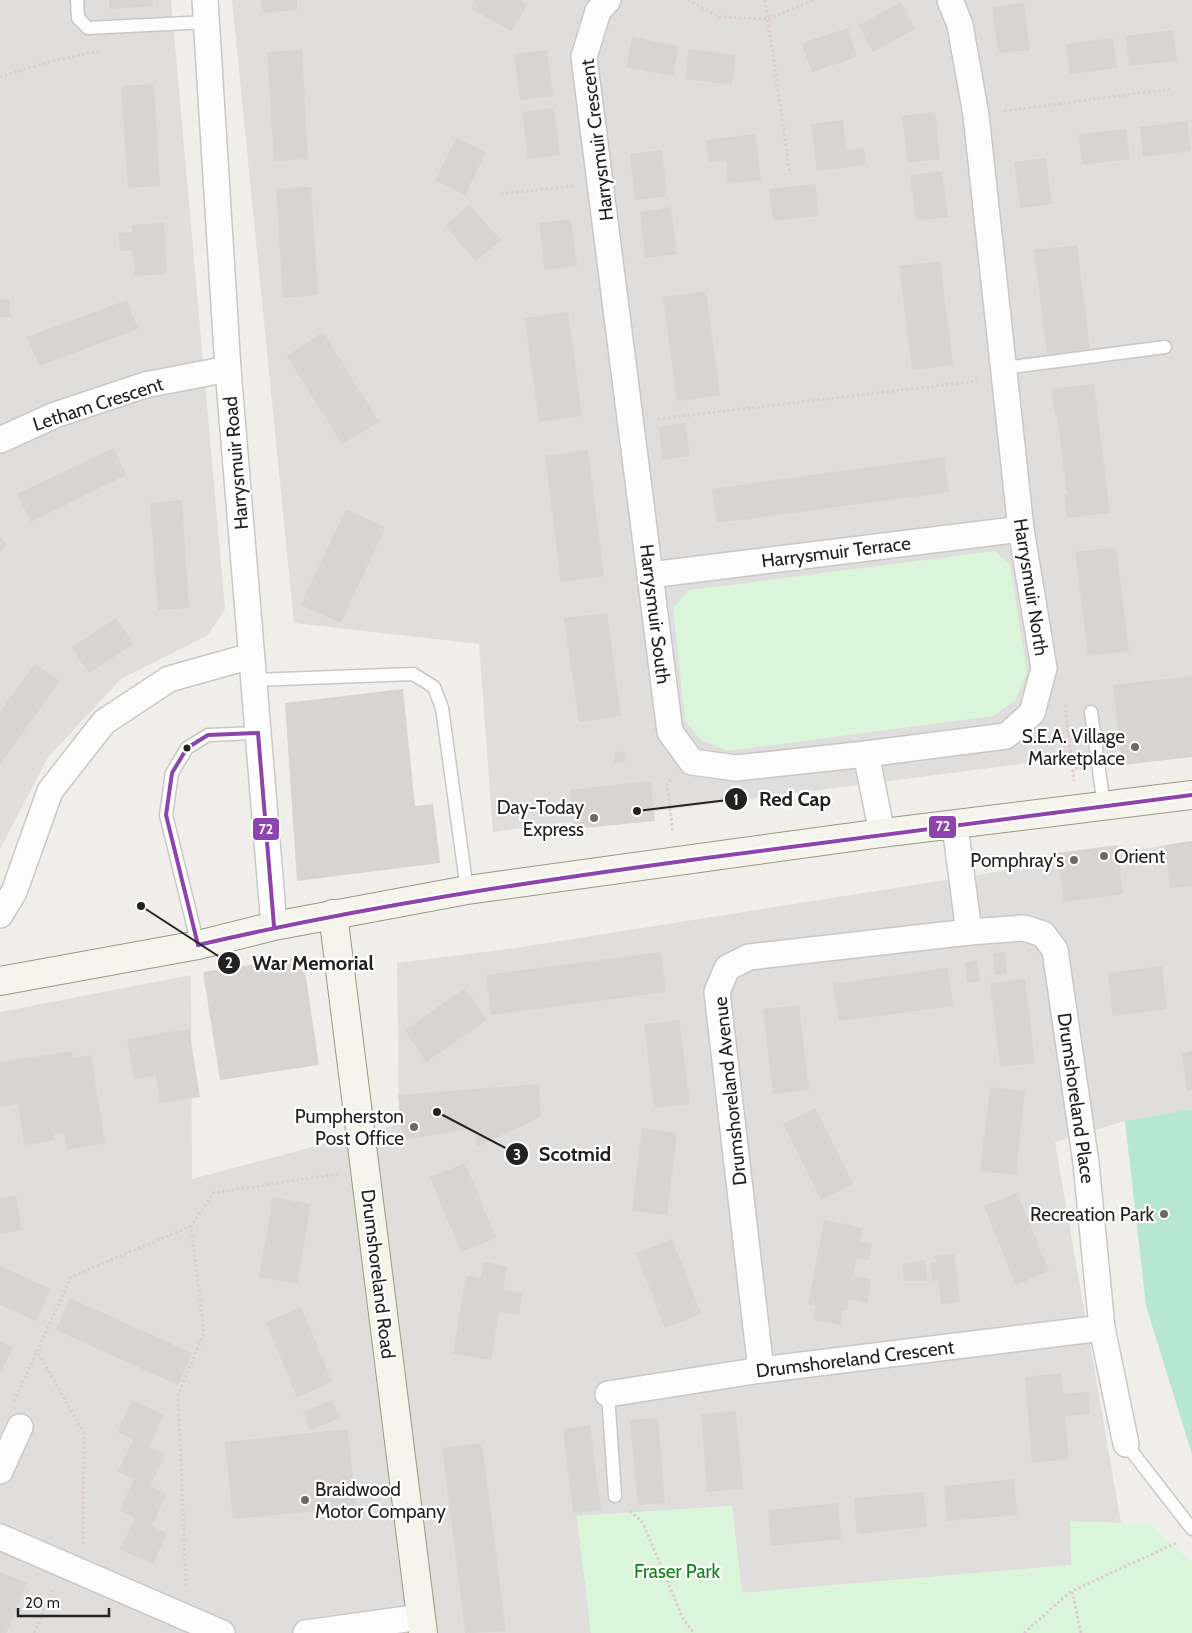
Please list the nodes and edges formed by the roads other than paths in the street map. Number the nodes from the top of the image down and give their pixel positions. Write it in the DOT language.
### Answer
graph roads {
  1 [pos="77,0"];
  2 [pos="608,0"];
  3 [pos="950,0"];
  4 [pos="206,11"];
  5 [pos="614,284"];
  6 [pos="1165,348"];
  7 [pos="228,370"];
  8 [pos="1004,373"];
  9 [pos="0,440"];
  10 [pos="1021,528"];
  11 [pos="650,575"];
  12 [pos="252,668"];
  13 [pos="1091,712"];
  14 [pos="258,733"];
  15 [pos="866,754"];
  16 [pos="1192,795"];
  17 [pos="1104,806"];
  18 [pos="955,826"];
  19 [pos="882,833"];
  20 [pos="467,890"];
  21 [pos="333,914"];
  22 [pos="0,915"];
  23 [pos="274,926"];
  24 [pos="968,932"];
  25 [pos="1043,934"];
  26 [pos="198,945"];
  27 [pos="0,981"];
  28 [pos="1102,1328"];
  29 [pos="761,1370"];
  30 [pos="608,1394"];
  31 [pos="20,1427"];
  32 [pos="1126,1444"];
  33 [pos="0,1470"];
  34 [pos="615,1496"];
  35 [pos="1192,1529"];
  36 [pos="0,1537"];
  37 [pos="422,1625"];
  38 [pos="222,1633"];
  39 [pos="306,1633"];
  1 -- 4 [label="lane"];
  2 -- 5 [label="street, Harrysmuir Crescent"];
  3 -- 8 [label="street, Harrysmuir North"];
  4 -- 7 [label="street, Harrysmuir Road"];
  5 -- 11 [label="street, Harrysmuir South"];
  6 -- 8 [label="lane"];
  7 -- 9 [label="street, Letham Crescent"];
  7 -- 12 [label="street, Harrysmuir Road"];
  8 -- 10 [label="street, Harrysmuir North"];
  10 -- 11 [label="street, Harrysmuir Terrace"];
  10 -- 15 [label="street, Harrysmuir North"];
  11 -- 15 [label="street, Harrysmuir South"];
  12 -- 14 [label="street, Harrysmuir Road"];
  12 -- 20 [label="lane"];
  12 -- 22 [label="street"];
  13 -- 17 [label="lane"];
  14 -- 23 [label="street, Harrysmuir Road"];
  14 -- 26 [label="lane"];
  15 -- 19 [label="street"];
  16 -- 17 [label="main road"];
  17 -- 18 [label="main road"];
  18 -- 19 [label="main road"];
  18 -- 24 [label="street"];
  19 -- 20 [label="main road"];
  20 -- 21 [label="main road"];
  21 -- 23 [label="main road"];
  21 -- 37 [label="main road, Drumshoreland Road"];
  23 -- 26 [label="main road"];
  24 -- 25 [label="street, Drumshoreland Avenue"];
  24 -- 29 [label="street, Drumshoreland Avenue"];
  25 -- 28 [label="street, Drumshoreland Place"];
  26 -- 27 [label="main road"];
  28 -- 29 [label="street, Drumshoreland Crescent"];
  28 -- 32 [label="street, Drumshoreland Place"];
  29 -- 30 [label="street, Drumshoreland Crescent"];
  30 -- 34 [label="lane"];
  31 -- 33 [label="street"];
  32 -- 35 [label="lane"];
  36 -- 38 [label="street"];
  37 -- 39 [label="street"];
}
